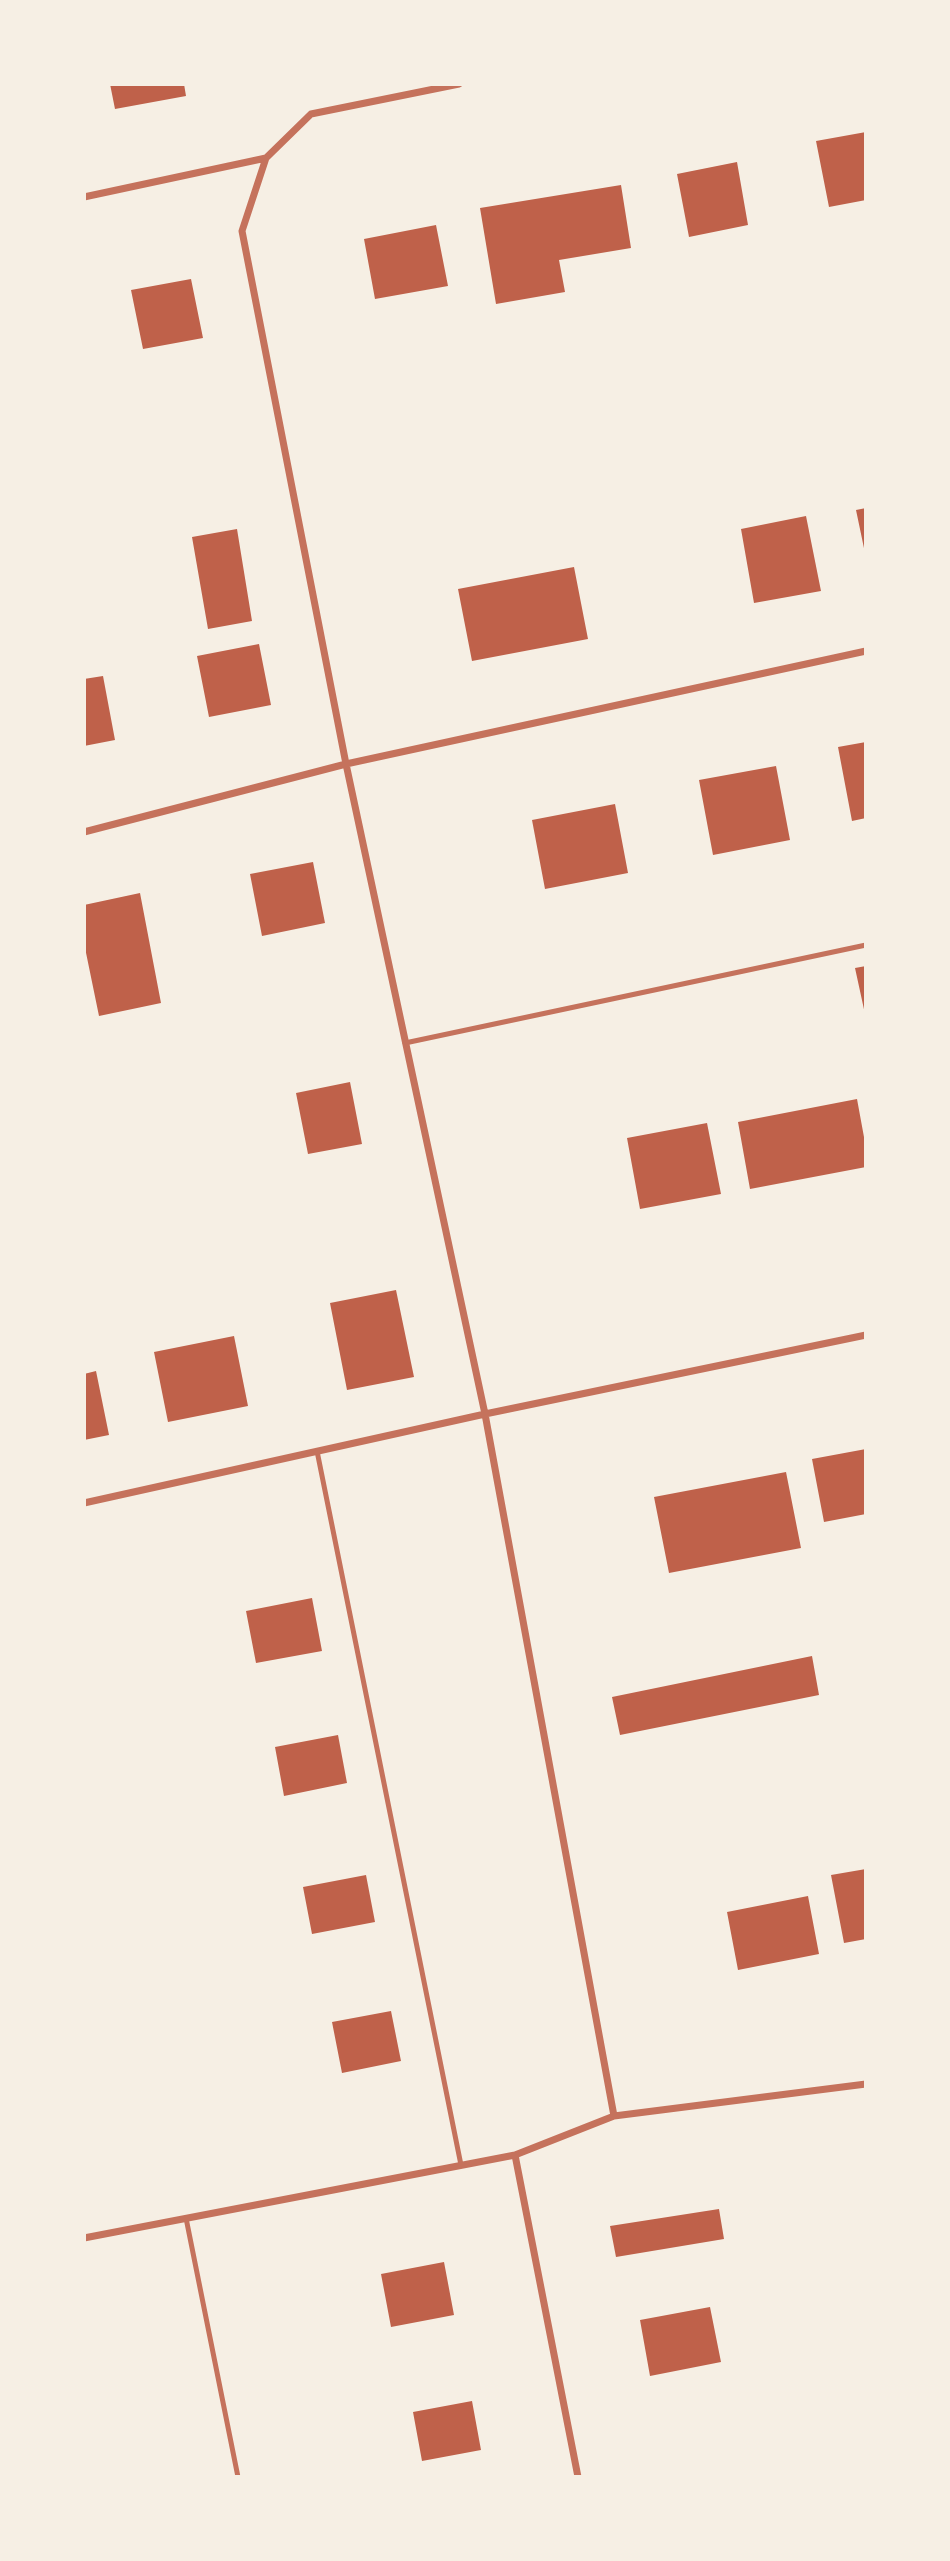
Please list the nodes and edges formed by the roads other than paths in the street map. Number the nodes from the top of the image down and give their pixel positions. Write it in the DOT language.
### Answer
graph roads {
  1 [pos="459,84"];
  2 [pos="266,158"];
  3 [pos="84,197"];
  4 [pos="866,651"];
  5 [pos="346,764"];
  6 [pos="84,832"];
  7 [pos="866,946"];
  8 [pos="405,1043"];
  9 [pos="866,1335"];
  10 [pos="485,1414"];
  11 [pos="317,1451"];
  12 [pos="84,1503"];
  13 [pos="866,2084"];
  14 [pos="614,2116"];
  15 [pos="515,2155"];
  16 [pos="461,2165"];
  17 [pos="187,2218"];
  18 [pos="84,2238"];
  19 [pos="238,2477"];
  20 [pos="578,2477"];
  1 -- 2 [label="street"];
  2 -- 3 [label="street"];
  2 -- 5 [label="street"];
  4 -- 5 [label="street"];
  5 -- 6 [label="street"];
  5 -- 8 [label="street"];
  7 -- 8 [label="lane"];
  8 -- 10 [label="street"];
  9 -- 10 [label="street"];
  10 -- 11 [label="street"];
  10 -- 14 [label="street"];
  11 -- 12 [label="street"];
  11 -- 16 [label="lane"];
  13 -- 14 [label="street"];
  14 -- 15 [label="street"];
  15 -- 16 [label="street"];
  15 -- 20 [label="street"];
  16 -- 17 [label="street"];
  17 -- 18 [label="street"];
  17 -- 19 [label="lane"];
}
